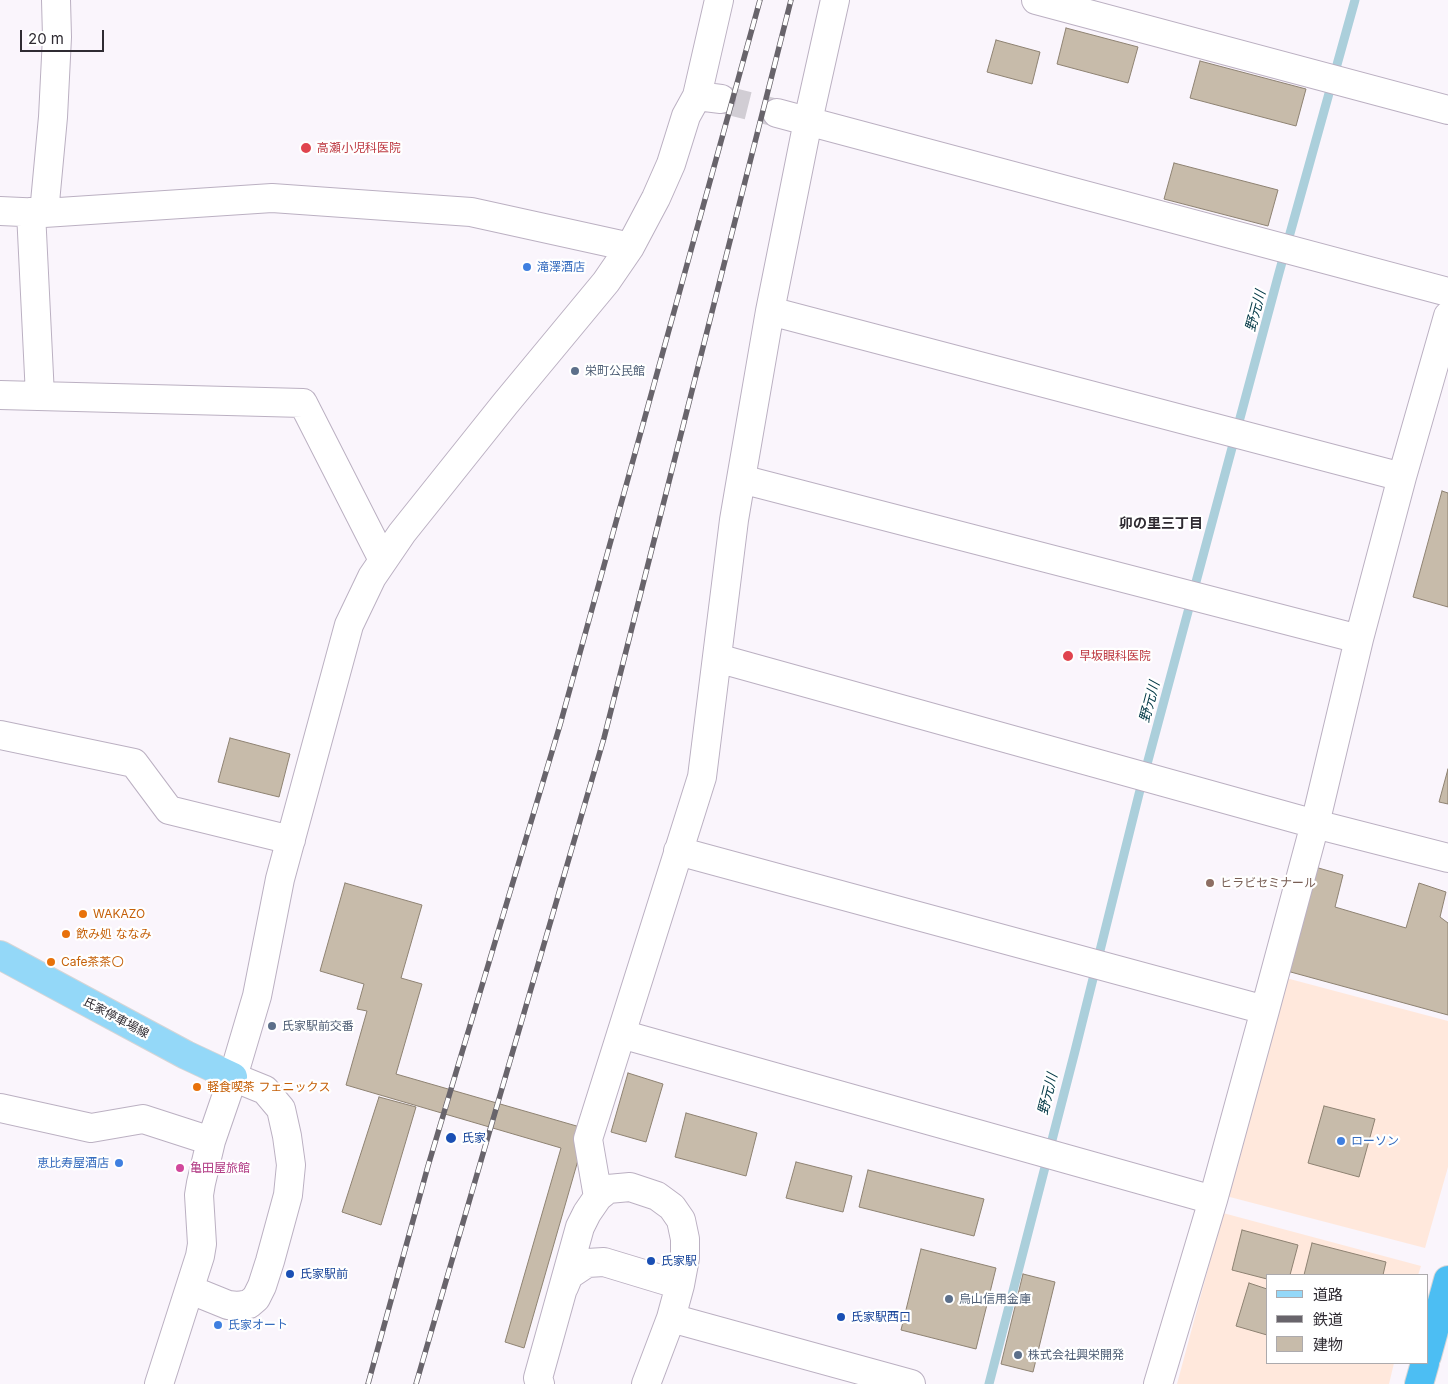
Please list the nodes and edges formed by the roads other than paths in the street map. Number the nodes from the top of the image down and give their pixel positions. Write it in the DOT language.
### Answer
graph roads {
  1 [pos="56,0"];
  2 [pos="719,0"];
  3 [pos="835,0"];
  4 [pos="1036,0"];
  5 [pos="1448,110"];
  6 [pos="777,113"];
  7 [pos="808,121"];
  8 [pos="0,211"];
  9 [pos="38,213"];
  10 [pos="630,247"];
  11 [pos="1448,292"];
  12 [pos="770,311"];
  13 [pos="1448,316"];
  14 [pos="0,395"];
  15 [pos="40,396"];
  16 [pos="1402,477"];
  17 [pos="741,479"];
  18 [pos="383,560"];
  19 [pos="1359,639"];
  20 [pos="717,658"];
  21 [pos="0,735"];
  22 [pos="1315,824"];
  23 [pos="290,840"];
  24 [pos="678,850"];
  25 [pos="1448,858"];
  26 [pos="0,956"];
  27 [pos="1265,1010"];
  28 [pos="621,1034"];
  29 [pos="233,1077"];
  30 [pos="0,1108"];
  31 [pos="211,1141"];
  32 [pos="598,1197"];
  33 [pos="1213,1200"];
  34 [pos="1448,1280"];
  35 [pos="680,1285"];
  36 [pos="191,1290"];
  37 [pos="560,1299"];
  38 [pos="671,1318"];
  39 [pos="1428,1352"];
  40 [pos="1425,1364"];
  41 [pos="159,1384"];
  42 [pos="540,1384"];
  43 [pos="646,1384"];
  44 [pos="911,1384"];
  45 [pos="1158,1384"];
  46 [pos="1419,1384"];
  1 -- 9 [label="street"];
  2 -- 10 [label="street"];
  3 -- 7 [label="street"];
  4 -- 5 [label="street"];
  6 -- 7 [label="street"];
  7 -- 11 [label="street"];
  7 -- 12 [label="street"];
  8 -- 9 [label="street"];
  9 -- 10 [label="street"];
  9 -- 15 [label="street"];
  10 -- 18 [label="street"];
  12 -- 16 [label="street"];
  12 -- 17 [label="street"];
  13 -- 16 [label="street"];
  14 -- 15 [label="street"];
  15 -- 18 [label="street"];
  16 -- 19 [label="street"];
  17 -- 19 [label="street"];
  17 -- 20 [label="street"];
  18 -- 23 [label="street"];
  19 -- 22 [label="street"];
  20 -- 22 [label="street"];
  20 -- 24 [label="street"];
  21 -- 23 [label="street"];
  22 -- 25 [label="street"];
  22 -- 27 [label="street"];
  23 -- 29 [label="street"];
  24 -- 27 [label="street"];
  24 -- 28 [label="street"];
  26 -- 29 [label="main road, 氏家停車場線"];
  27 -- 33 [label="street"];
  28 -- 32 [label="street"];
  28 -- 33 [label="street"];
  29 -- 31 [label="street"];
  29 -- 36 [label="street"];
  30 -- 31 [label="street"];
  31 -- 36 [label="street"];
  32 -- 35 [label="street"];
  32 -- 37 [label="street"];
  33 -- 45 [label="street"];
  34 -- 39 [label="highway"];
  35 -- 37 [label="street"];
  35 -- 38 [label="street"];
  36 -- 41 [label="street"];
  37 -- 42 [label="street"];
  38 -- 43 [label="street"];
  38 -- 44 [label="street"];
  40 -- 46 [label="highway"];
}
